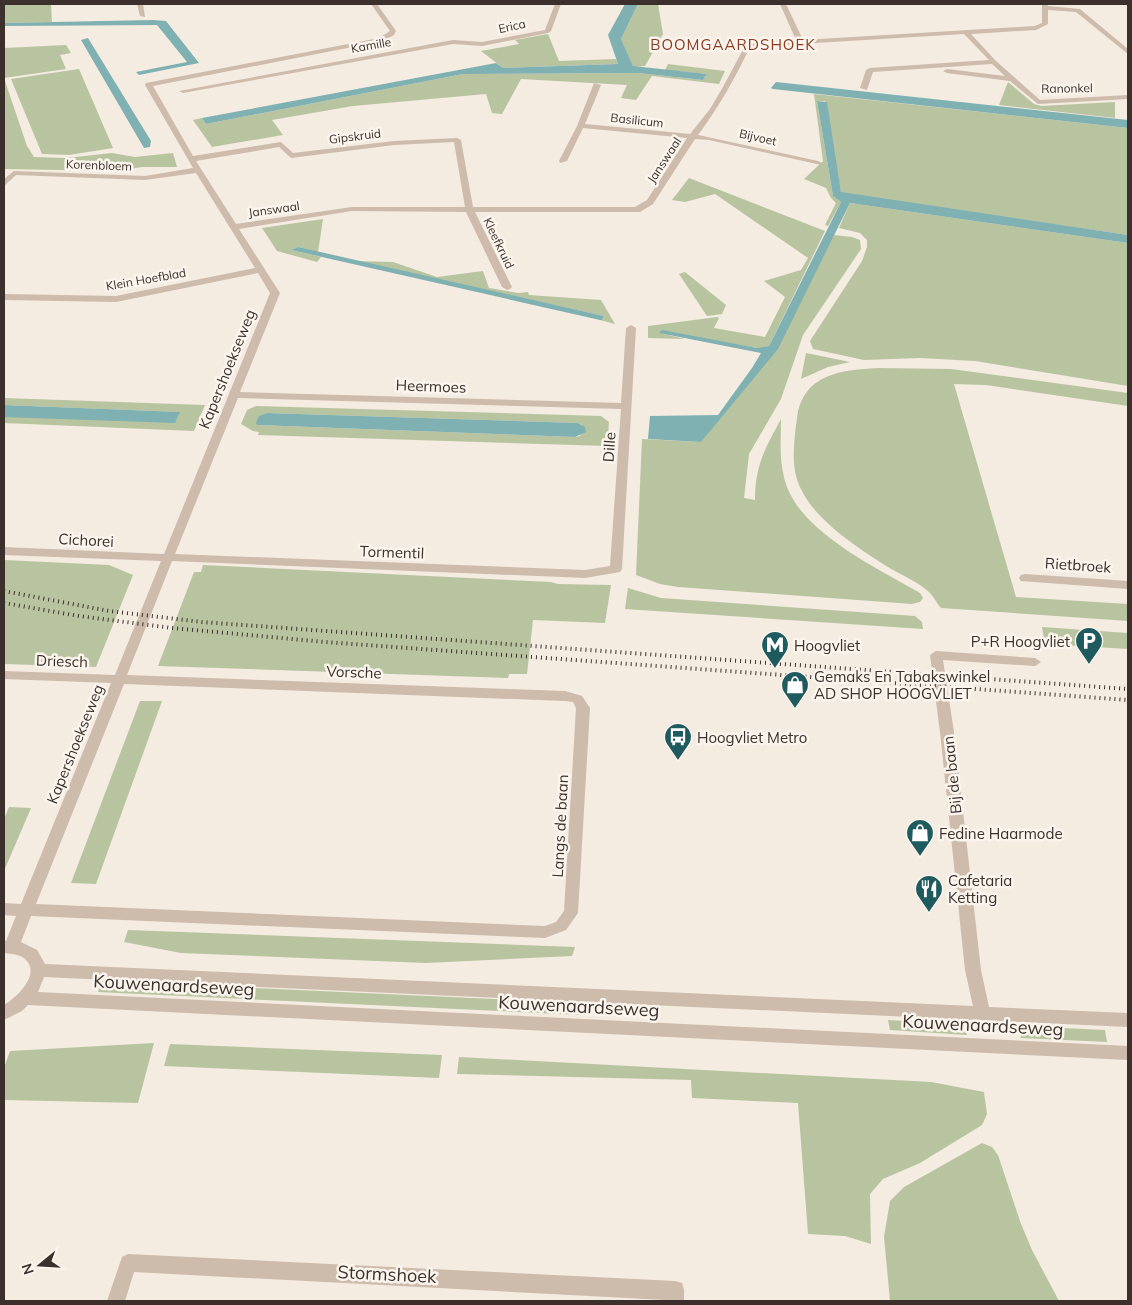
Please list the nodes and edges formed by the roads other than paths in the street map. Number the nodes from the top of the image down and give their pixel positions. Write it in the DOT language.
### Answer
graph roads {
  1 [pos="140,4"];
  2 [pos="377,4"];
  3 [pos="558,4"];
  4 [pos="783,4"];
  5 [pos="1045,6"];
  6 [pos="144,16"];
  7 [pos="966,32"];
  8 [pos="800,41"];
  9 [pos="453,42"];
  10 [pos="1128,52"];
  11 [pos="282,59"];
  12 [pos="994,62"];
  13 [pos="913,67"];
  14 [pos="293,71"];
  15 [pos="1014,79"];
  16 [pos="597,85"];
  17 [pos="864,88"];
  18 [pos="183,91"];
  19 [pos="1128,97"];
  20 [pos="581,126"];
  21 [pos="692,137"];
  22 [pos="191,159"];
  23 [pos="563,161"];
  24 [pos="818,163"];
  25 [pos="198,170"];
  26 [pos="4,184"];
  27 [pos="469,210"];
  28 [pos="234,226"];
  29 [pos="261,270"];
  30 [pos="507,287"];
  31 [pos="4,297"];
  32 [pos="631,328"];
  33 [pos="236,395"];
  34 [pos="626,406"];
  35 [pos="4,551"];
  36 [pos="167,558"];
  37 [pos="616,569"];
  38 [pos="1025,578"];
  39 [pos="1128,585"];
  40 [pos="1035,662"];
  41 [pos="4,675"];
  42 [pos="119,679"];
  43 [pos="583,708"];
  44 [pos="4,909"];
  45 [pos="26,910"];
  46 [pos="7,947"];
  47 [pos="39,970"];
  48 [pos="27,998"];
  49 [pos="4,1013"];
  50 [pos="982,1013"];
  51 [pos="1128,1020"];
  52 [pos="1128,1052"];
  53 [pos="116,1301"];
  54 [pos="675,1301"];
  1 -- 6 [label="street"];
  2 -- 11 [label="street, Kapershoekseweg"];
  3 -- 9 [label="street, Erica"];
  4 -- 8 [label="street"];
  5 -- 7 [label="street, Janswaal"];
  5 -- 10 [label="street"];
  7 -- 8 [label="street, Janswaal"];
  7 -- 12 [label="street, Ranonkel"];
  8 -- 21 [label="street, Janswaal"];
  9 -- 14 [label="street, Kamille"];
  11 -- 14 [label="street"];
  11 -- 22 [label="street, Kapershoekseweg"];
  12 -- 13 [label="street"];
  12 -- 15 [label="street, Ranonkel"];
  13 -- 15 [label="street"];
  13 -- 17 [label="street"];
  14 -- 18 [label="street, Kamille"];
  15 -- 19 [label="street, Ranonkel"];
  16 -- 20 [label="street"];
  20 -- 21 [label="street, Basilicum"];
  20 -- 23 [label="street"];
  21 -- 24 [label="street, Bijvoet"];
  21 -- 27 [label="street, Janswaal"];
  22 -- 25 [label="street, Kapershoekseweg"];
  22 -- 27 [label="street, Gipskruid"];
  25 -- 26 [label="street, Korenbloem"];
  25 -- 28 [label="street, Kapershoekseweg"];
  27 -- 28 [label="street, Janswaal"];
  27 -- 30 [label="street, Kleefkruid"];
  28 -- 29 [label="street, Kapershoekseweg"];
  29 -- 31 [label="street, Klein Hoefblad"];
  29 -- 33 [label="street, Kapershoekseweg"];
  32 -- 34 [label="street, Dille"];
  33 -- 34 [label="street, Heermoes"];
  33 -- 36 [label="street, Kapershoekseweg"];
  34 -- 37 [label="street, Dille"];
  35 -- 36 [label="street, Cichorei"];
  36 -- 37 [label="street, Tormentil"];
  36 -- 42 [label="street, Kapershoekseweg"];
  38 -- 39 [label="street, Rietbroek"];
  40 -- 50 [label="street, Bij de baan"];
  41 -- 42 [label="street, Driesch"];
  42 -- 43 [label="street, Vorsche"];
  42 -- 45 [label="street, Kapershoekseweg"];
  43 -- 45 [label="street, Langs de baan"];
  44 -- 45 [label="street"];
  45 -- 46 [label="street, Kapershoekseweg"];
  46 -- 47 [label="street"];
  47 -- 48 [label="street"];
  47 -- 50 [label="street, Kouwenaardseweg"];
  48 -- 49 [label="street"];
  48 -- 52 [label="street, Kouwenaardseweg"];
  50 -- 51 [label="street, Kouwenaardseweg"];
  53 -- 54 [label="street, Stormshoek"];
}
